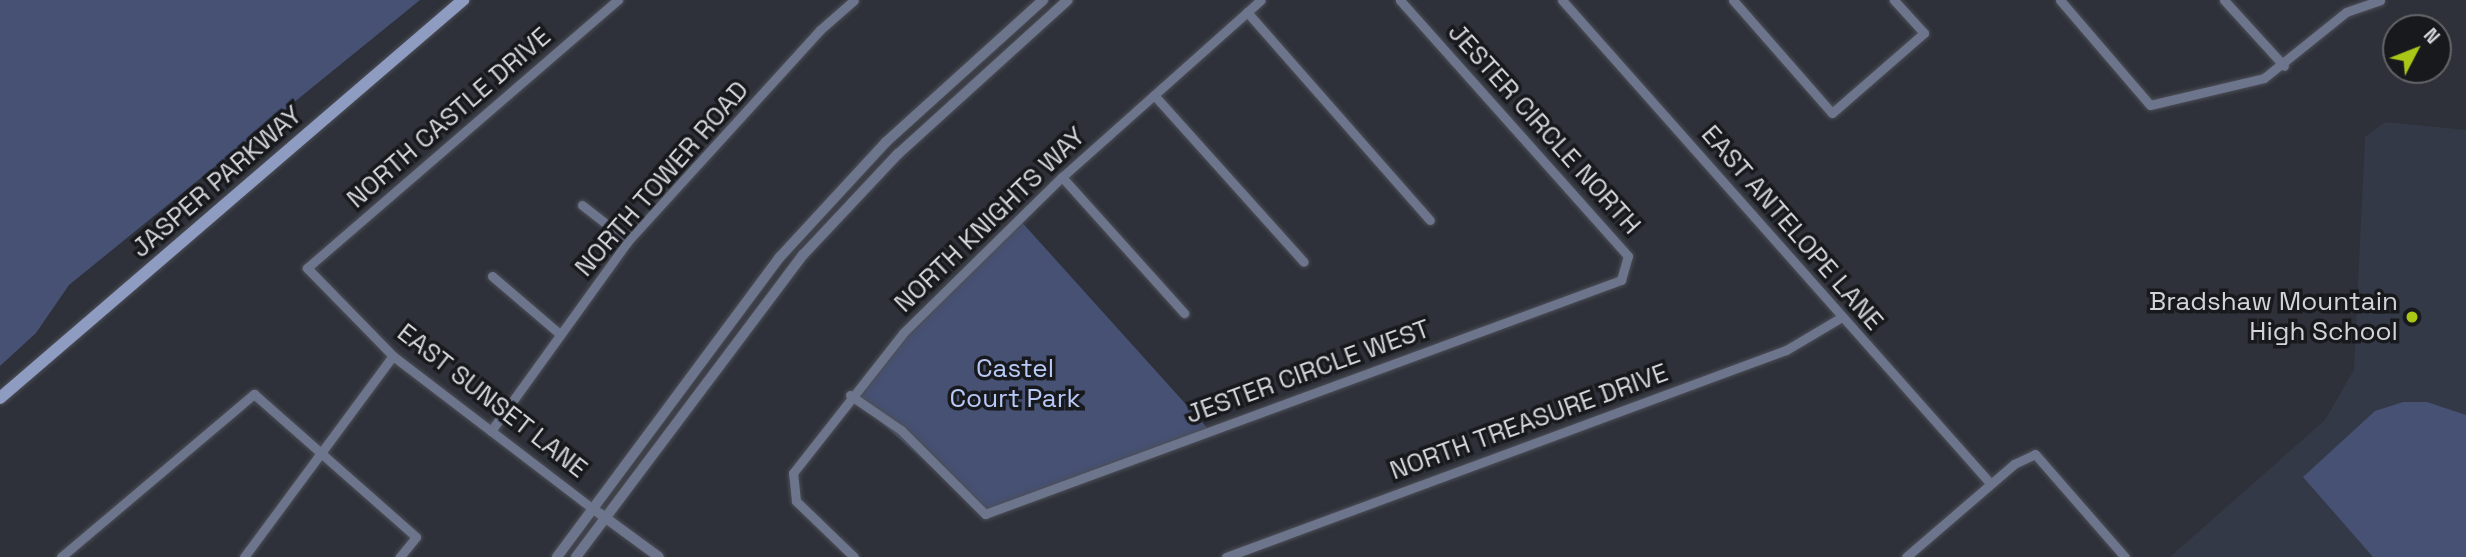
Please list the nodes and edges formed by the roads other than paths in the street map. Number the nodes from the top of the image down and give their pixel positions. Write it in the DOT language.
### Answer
graph roads {
  1 [pos="463,0"];
  2 [pos="618,0"];
  3 [pos="854,0"];
  4 [pos="1043,0"];
  5 [pos="1068,0"];
  6 [pos="1261,0"];
  7 [pos="1400,0"];
  8 [pos="1562,0"];
  9 [pos="1733,0"];
  10 [pos="1894,0"];
  11 [pos="2060,0"];
  12 [pos="2224,0"];
  13 [pos="2380,0"];
  14 [pos="1247,12"];
  15 [pos="2284,66"];
  16 [pos="1154,95"];
  17 [pos="1062,177"];
  18 [pos="828,204"];
  19 [pos="582,205"];
  20 [pos="839,214"];
  21 [pos="1430,220"];
  22 [pos="628,241"];
  23 [pos="1628,256"];
  24 [pos="1304,262"];
  25 [pos="307,268"];
  26 [pos="492,276"];
  27 [pos="1184,313"];
  28 [pos="1842,317"];
  29 [pos="560,334"];
  30 [pos="393,356"];
  31 [pos="850,395"];
  32 [pos="0,398"];
  33 [pos="491,431"];
  34 [pos="321,455"];
  35 [pos="1990,483"];
  36 [pos="598,512"];
  37 [pos="61,557"];
  38 [pos="244,557"];
  39 [pos="400,557"];
  40 [pos="556,557"];
  41 [pos="576,557"];
  42 [pos="659,557"];
  43 [pos="854,557"];
  44 [pos="1226,557"];
  45 [pos="1906,557"];
  46 [pos="2125,557"];
  1 -- 32 [label="main road, JASPER PARKWAY"];
  2 -- 25 [label="street, NORTH CASTLE DRIVE"];
  3 -- 22 [label="street, NORTH TOWER ROAD"];
  4 -- 18 [label="street"];
  5 -- 20 [label="street"];
  6 -- 14 [label="street, NORTH KNIGHTS WAY"];
  7 -- 23 [label="street, JESTER CIRCLE NORTH"];
  8 -- 28 [label="street, EAST ANTELOPE LANE"];
  9 -- 10 [label="street"];
  11 -- 15 [label="street"];
  12 -- 15 [label="street"];
  13 -- 15 [label="street"];
  14 -- 16 [label="street, NORTH KNIGHTS WAY"];
  14 -- 21 [label="street"];
  16 -- 17 [label="street, NORTH KNIGHTS WAY"];
  16 -- 24 [label="street"];
  17 -- 27 [label="street"];
  17 -- 31 [label="street, NORTH KNIGHTS WAY"];
  18 -- 20 [label="street"];
  18 -- 36 [label="street"];
  19 -- 22 [label="street"];
  20 -- 36 [label="street"];
  22 -- 29 [label="street, NORTH TOWER ROAD"];
  23 -- 31 [label="street, JESTER CIRCLE WEST"];
  25 -- 30 [label="street, EAST SUNSET LANE"];
  26 -- 29 [label="street"];
  28 -- 35 [label="street, EAST ANTELOPE LANE"];
  28 -- 44 [label="street, NORTH TREASURE DRIVE"];
  29 -- 33 [label="street, NORTH TOWER ROAD"];
  30 -- 33 [label="street, EAST SUNSET LANE"];
  30 -- 34 [label="street"];
  31 -- 43 [label="street, NORTH KNIGHTS WAY"];
  33 -- 36 [label="street, EAST SUNSET LANE"];
  34 -- 37 [label="street"];
  34 -- 38 [label="street"];
  34 -- 39 [label="street"];
  35 -- 45 [label="street"];
  35 -- 46 [label="street"];
  36 -- 40 [label="street"];
  36 -- 41 [label="street"];
  36 -- 42 [label="street, EAST SUNSET LANE"];
}
